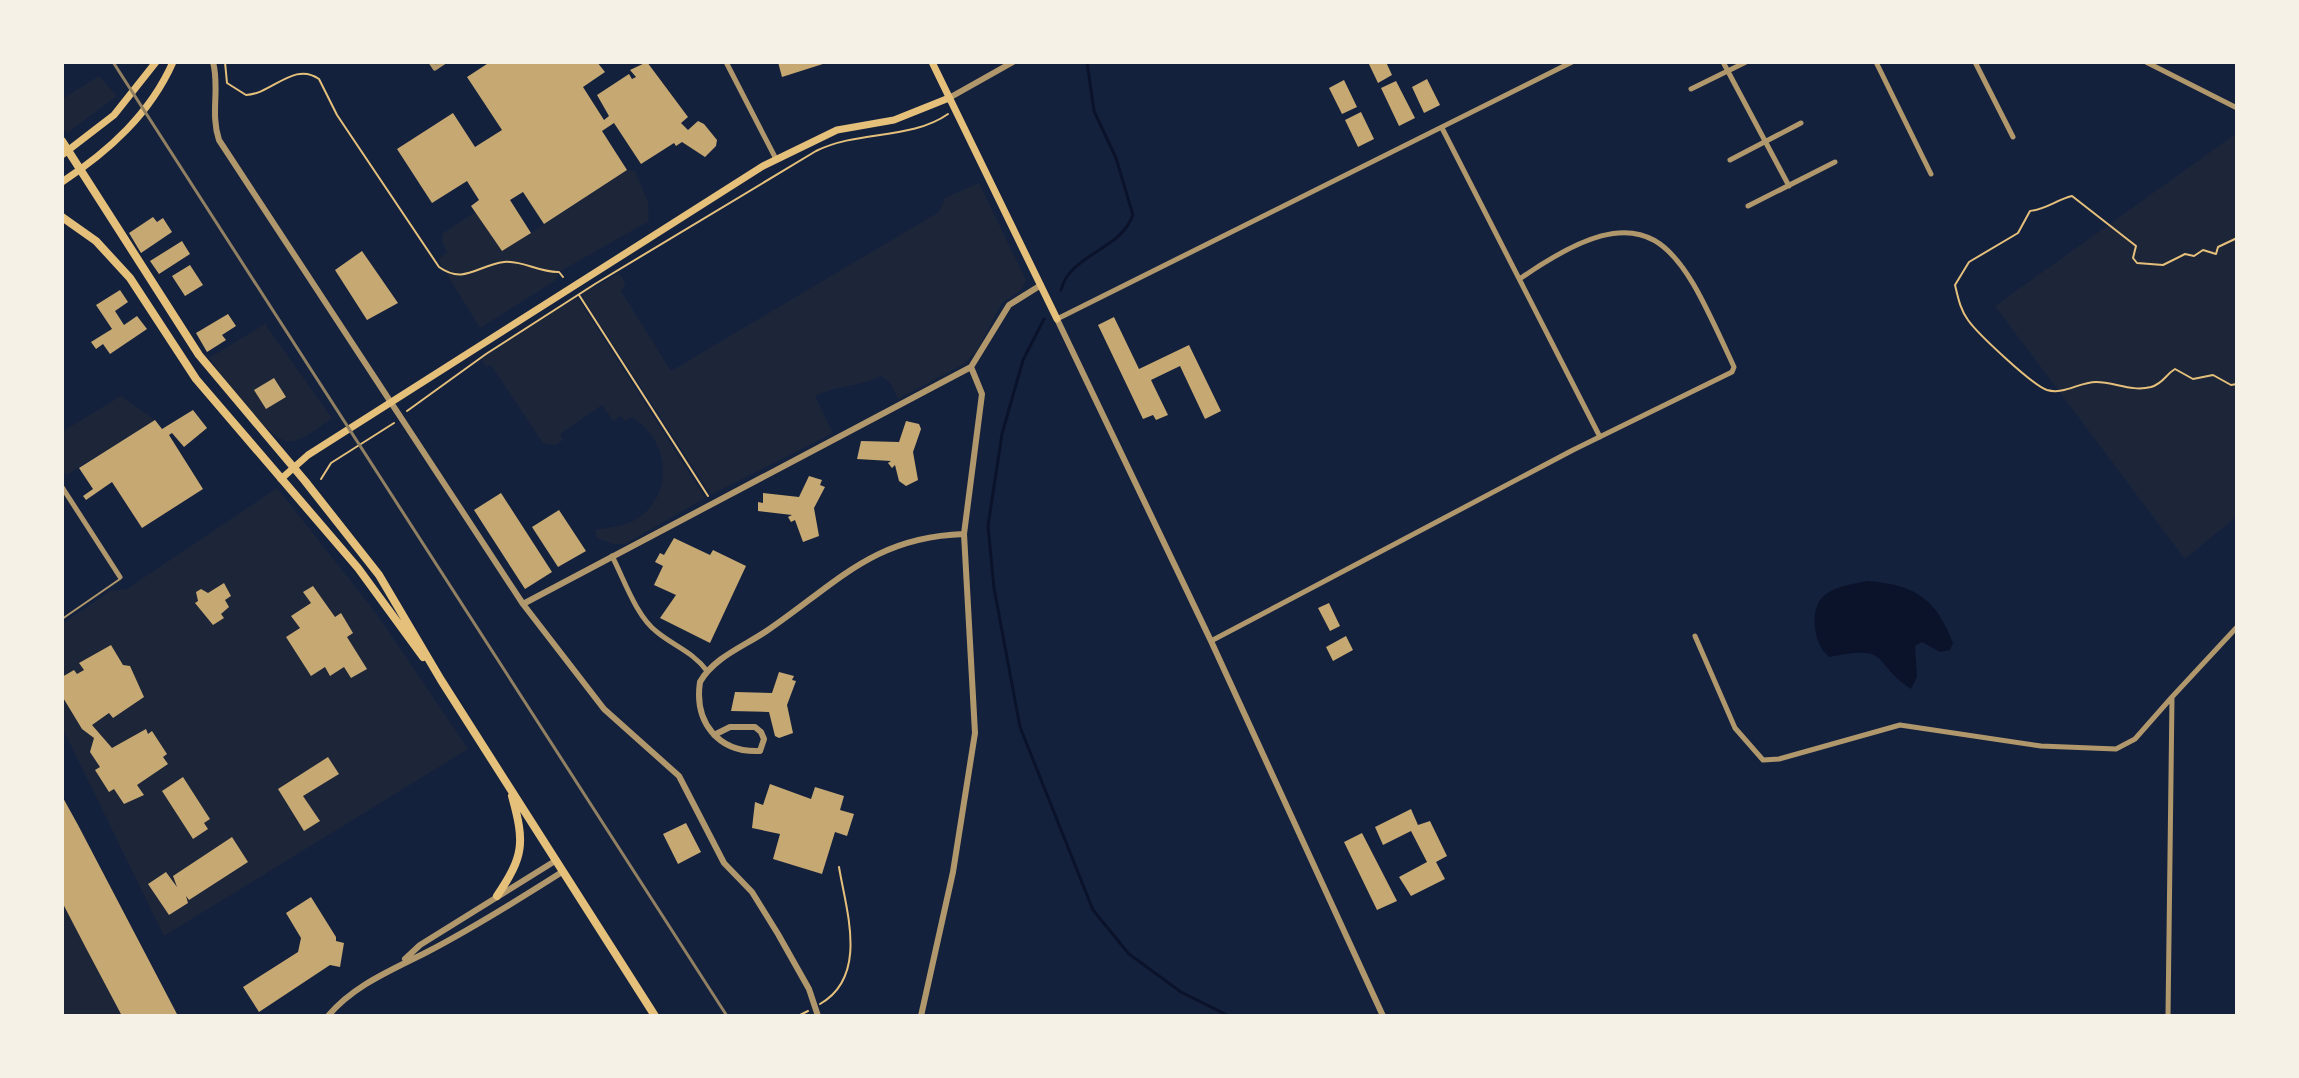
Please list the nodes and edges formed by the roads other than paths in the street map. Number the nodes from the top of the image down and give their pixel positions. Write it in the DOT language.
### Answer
graph roads {
  1 [pos="156,62"];
  2 [pos="173,62"];
  3 [pos="213,62"];
  4 [pos="444,62"];
  5 [pos="726,62"];
  6 [pos="932,62"];
  7 [pos="1013,62"];
  8 [pos="1572,62"];
  9 [pos="1723,62"];
  10 [pos="1746,62"];
  11 [pos="1876,62"];
  12 [pos="1975,62"];
  13 [pos="2146,62"];
  14 [pos="433,65"];
  15 [pos="2158,65"];
  16 [pos="1729,70"];
  17 [pos="1691,89"];
  18 [pos="949,98"];
  19 [pos="2237,108"];
  20 [pos="1801,123"];
  21 [pos="1441,128"];
  22 [pos="2013,137"];
  23 [pos="62,141"];
  24 [pos="1764,142"];
  25 [pos="65,153"];
  26 [pos="776,159"];
  27 [pos="1730,160"];
  28 [pos="1835,162"];
  29 [pos="80,169"];
  30 [pos="1931,174"];
  31 [pos="62,182"];
  32 [pos="1789,186"];
  33 [pos="1748,206"];
  34 [pos="62,217"];
  35 [pos="1521,278"];
  36 [pos="1041,285"];
  37 [pos="1057,319"];
  38 [pos="971,367"];
  39 [pos="391,403"];
  40 [pos="1600,437"];
  41 [pos="294,467"];
  42 [pos="281,479"];
  43 [pos="62,487"];
  44 [pos="964,534"];
  45 [pos="612,555"];
  46 [pos="120,577"];
  47 [pos="523,604"];
  48 [pos="62,619"];
  49 [pos="2237,627"];
  50 [pos="1695,636"];
  51 [pos="1211,641"];
  52 [pos="707,671"];
  53 [pos="441,680"];
  54 [pos="2172,697"];
  55 [pos="714,735"];
  56 [pos="508,784"];
  57 [pos="555,861"];
  58 [pos="562,872"];
  59 [pos="497,896"];
  60 [pos="399,964"];
  61 [pos="328,1016"];
  62 [pos="655,1016"];
  63 [pos="818,1016"];
  64 [pos="921,1016"];
  65 [pos="1383,1016"];
  66 [pos="2168,1016"];
  1 -- 25 [label="main road"];
  2 -- 29 [label="main road"];
  3 -- 39 [label="street"];
  4 -- 14 [label="street"];
  5 -- 26 [label="street"];
  6 -- 18 [label="main road"];
  7 -- 18 [label="street"];
  8 -- 21 [label="street"];
  9 -- 16 [label="street"];
  10 -- 16 [label="street"];
  11 -- 30 [label="street"];
  12 -- 22 [label="street"];
  13 -- 15 [label="street"];
  15 -- 19 [label="street"];
  16 -- 17 [label="street"];
  16 -- 24 [label="street"];
  18 -- 26 [label="main road"];
  18 -- 36 [label="main road"];
  20 -- 24 [label="street"];
  21 -- 35 [label="street"];
  21 -- 37 [label="street"];
  23 -- 25 [label="highway"];
  24 -- 27 [label="street"];
  24 -- 32 [label="street"];
  25 -- 29 [label="highway"];
  26 -- 39 [label="main road"];
  28 -- 32 [label="street"];
  29 -- 31 [label="main road"];
  29 -- 41 [label="highway"];
  32 -- 33 [label="street"];
  34 -- 42 [label="highway"];
  35 -- 40 [label="street"];
  35 -- 40 [label="street"];
  36 -- 37 [label="main road"];
  36 -- 38 [label="street"];
  37 -- 51 [label="street"];
  38 -- 44 [label="street"];
  38 -- 45 [label="street"];
  39 -- 41 [label="main road"];
  39 -- 47 [label="street"];
  40 -- 51 [label="street"];
  41 -- 42 [label="main road"];
  41 -- 53 [label="highway"];
  42 -- 53 [label="highway"];
  43 -- 46 [label="street"];
  44 -- 52 [label="street"];
  44 -- 64 [label="street"];
  45 -- 47 [label="street"];
  45 -- 52 [label="street"];
  46 -- 48 [label="lane"];
  47 -- 63 [label="street"];
  49 -- 54 [label="street"];
  50 -- 54 [label="street"];
  51 -- 65 [label="street"];
  52 -- 55 [label="street"];
  53 -- 56 [label="highway"];
  54 -- 66 [label="street"];
  55 -- 55 [label="street"];
  56 -- 57 [label="highway"];
  56 -- 59 [label="highway"];
  57 -- 58 [label="highway"];
  57 -- 59 [label="street"];
  58 -- 60 [label="street"];
  58 -- 62 [label="highway"];
  59 -- 60 [label="street"];
  60 -- 61 [label="street"];
}
